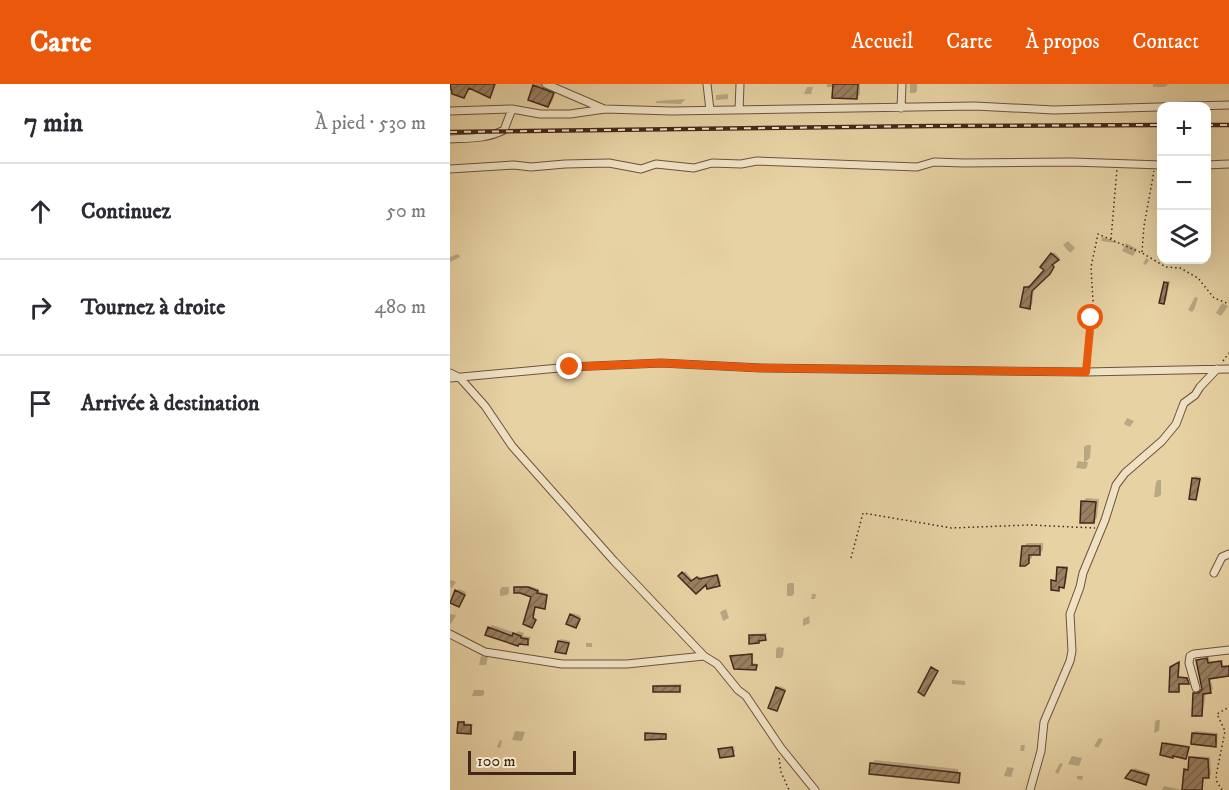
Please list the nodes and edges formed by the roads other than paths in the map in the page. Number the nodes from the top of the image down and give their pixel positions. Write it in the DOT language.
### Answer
graph roads {
  1 [pos="546,84"];
  2 [pos="707,84"];
  3 [pos="740,84"];
  4 [pos="902,84"];
  5 [pos="1229,105"];
  6 [pos="901,108"];
  7 [pos="512,109"];
  8 [pos="604,109"];
  9 [pos="710,110"];
  10 [pos="739,110"];
  11 [pos="450,111"];
  12 [pos="450,139"];
  13 [pos="1229,164"];
  14 [pos="1157,165"];
  15 [pos="1211,165"];
  16 [pos="450,169"];
  17 [pos="1217,369"];
  18 [pos="1229,369"];
  19 [pos="450,373"];
  20 [pos="450,378"];
  21 [pos="460,378"];
  22 [pos="1229,554"];
  23 [pos="1214,573"];
  24 [pos="450,634"];
  25 [pos="1229,650"];
  26 [pos="704,656"];
  27 [pos="1196,688"];
  28 [pos="815,790"];
  29 [pos="1030,790"];
  1 -- 8 [label="street"];
  2 -- 9 [label="street"];
  3 -- 10 [label="street"];
  4 -- 6 [label="street"];
  5 -- 6 [label="street"];
  6 -- 10 [label="street"];
  7 -- 8 [label="street"];
  7 -- 11 [label="street"];
  7 -- 12 [label="street"];
  8 -- 9 [label="street"];
  9 -- 10 [label="street"];
  13 -- 15 [label="street"];
  14 -- 16 [label="street"];
  17 -- 18 [label="street"];
  17 -- 21 [label="street"];
  17 -- 29 [label="street"];
  19 -- 21 [label="street"];
  20 -- 21 [label="street"];
  21 -- 26 [label="street"];
  22 -- 23 [label="street"];
  24 -- 26 [label="street"];
  25 -- 27 [label="street"];
  26 -- 28 [label="street"];
}
